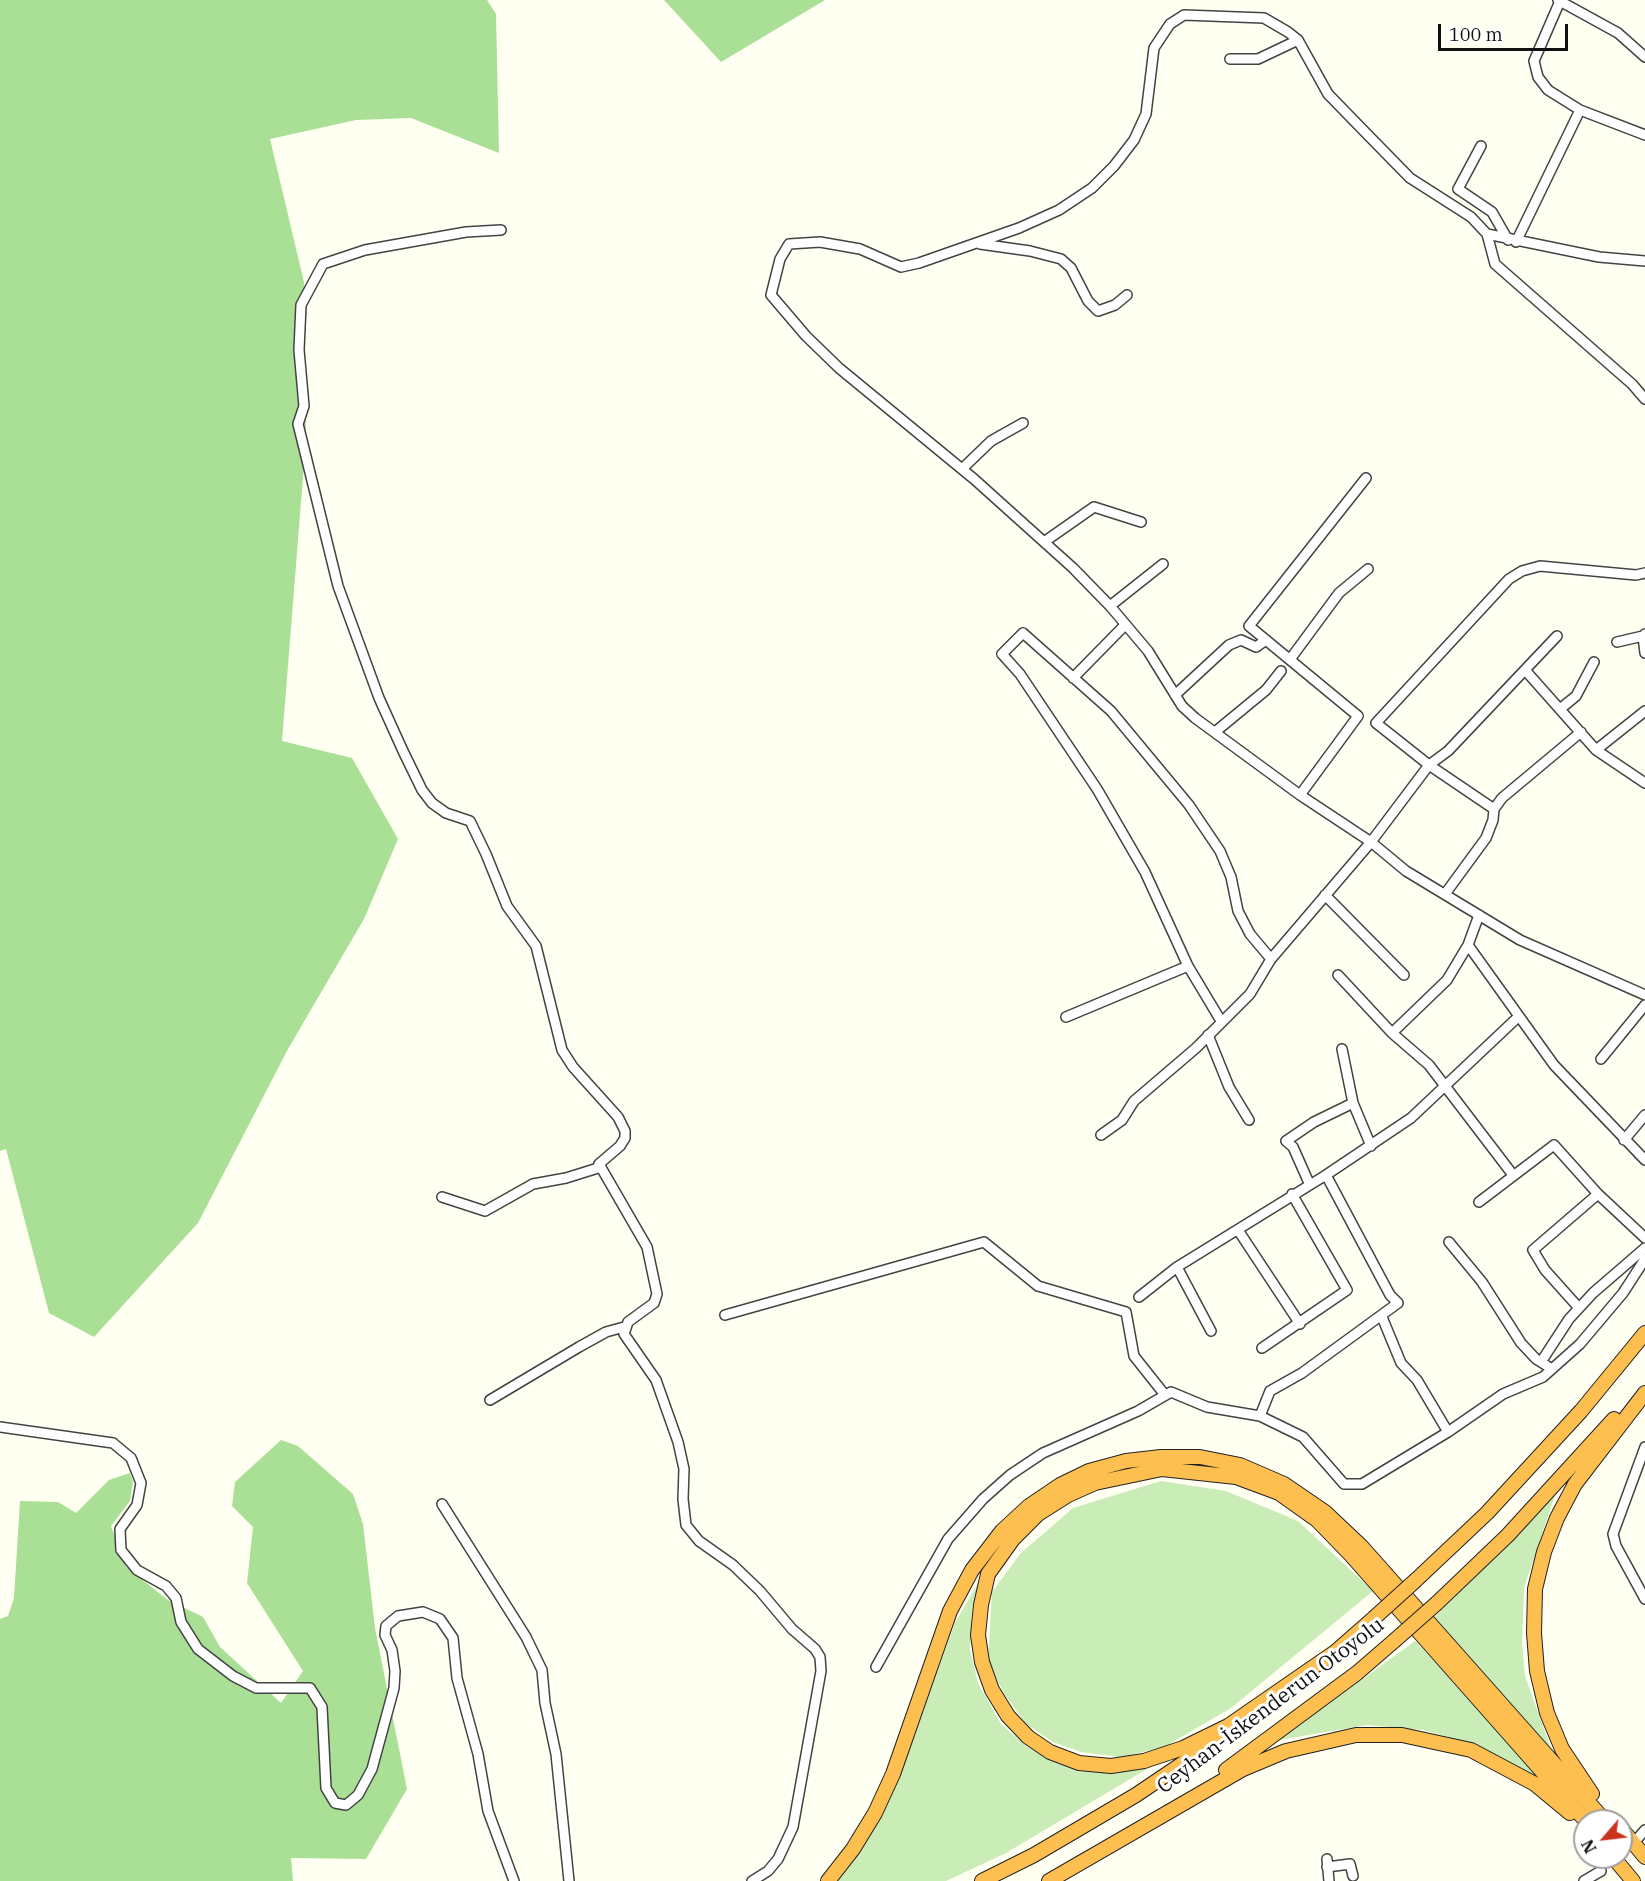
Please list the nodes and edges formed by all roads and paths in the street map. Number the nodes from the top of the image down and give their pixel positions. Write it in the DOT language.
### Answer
graph roads {
  1 [pos="1559,1"];
  2 [pos="1298,40"];
  3 [pos="1645,57"];
  4 [pos="1230,59"];
  5 [pos="1580,110"];
  6 [pos="1645,135"];
  7 [pos="1481,146"];
  8 [pos="501,230"];
  9 [pos="1487,234"];
  10 [pos="1512,241"];
  11 [pos="977,243"];
  12 [pos="1645,261"];
  13 [pos="1127,295"];
  14 [pos="1645,399"];
  15 [pos="1023,423"];
  16 [pos="962,469"];
  17 [pos="1366,478"];
  18 [pos="1141,522"];
  19 [pos="1044,542"];
  20 [pos="1163,564"];
  21 [pos="1368,569"];
  22 [pos="1645,573"];
  23 [pos="1110,606"];
  24 [pos="1125,625"];
  25 [pos="1644,635"];
  26 [pos="1557,636"];
  27 [pos="1266,640"];
  28 [pos="1617,642"];
  29 [pos="1645,653"];
  30 [pos="1291,658"];
  31 [pos="1594,662"];
  32 [pos="1525,670"];
  33 [pos="1281,671"];
  34 [pos="1073,678"];
  35 [pos="1175,695"];
  36 [pos="1560,709"];
  37 [pos="1645,711"];
  38 [pos="1215,732"];
  39 [pos="1581,732"];
  40 [pos="1596,750"];
  41 [pos="1429,765"];
  42 [pos="1645,783"];
  43 [pos="1299,795"];
  44 [pos="1494,809"];
  45 [pos="1371,842"];
  46 [pos="1445,894"];
  47 [pos="1325,895"];
  48 [pos="1479,915"];
  49 [pos="1468,945"];
  50 [pos="1271,959"];
  51 [pos="1188,966"];
  52 [pos="1338,975"];
  53 [pos="1404,975"];
  54 [pos="1645,995"];
  55 [pos="1645,1005"];
  56 [pos="1066,1017"];
  57 [pos="1518,1017"];
  58 [pos="1221,1022"];
  59 [pos="1392,1033"];
  60 [pos="1208,1035"];
  61 [pos="1342,1049"];
  62 [pos="1601,1059"];
  63 [pos="1446,1085"];
  64 [pos="1353,1103"];
  65 [pos="1645,1115"];
  66 [pos="1249,1120"];
  67 [pos="1101,1135"];
  68 [pos="1624,1140"];
  69 [pos="1371,1146"];
  70 [pos="1645,1160"];
  71 [pos="598,1164"];
  72 [pos="1326,1175"];
  73 [pos="1513,1175"];
  74 [pos="1309,1183"];
  75 [pos="1292,1194"];
  76 [pos="1598,1194"];
  77 [pos="442,1197"];
  78 [pos="1479,1202"];
  79 [pos="1238,1230"];
  80 [pos="1645,1238"];
  81 [pos="1449,1242"];
  82 [pos="1645,1248"];
  83 [pos="1645,1259"];
  84 [pos="1177,1267"];
  85 [pos="1139,1297"];
  86 [pos="1580,1308"];
  87 [pos="725,1315"];
  88 [pos="1382,1317"];
  89 [pos="1300,1324"];
  90 [pos="624,1328"];
  91 [pos="1211,1331"];
  92 [pos="1645,1333"];
  93 [pos="1262,1348"];
  94 [pos="1541,1362"];
  95 [pos="1552,1369"];
  96 [pos="1645,1382"];
  97 [pos="1645,1393"];
  98 [pos="1165,1395"];
  99 [pos="490,1400"];
  100 [pos="1260,1416"];
  101 [pos="0,1427"];
  102 [pos="1448,1432"];
  103 [pos="1645,1447"];
  104 [pos="1641,1465"];
  105 [pos="442,1504"];
  106 [pos="1645,1599"];
  107 [pos="1338,1650"];
  108 [pos="876,1667"];
  109 [pos="1575,1809"];
  110 [pos="1594,1809"];
  111 [pos="1604,1809"];
  112 [pos="1573,1817"];
  113 [pos="1645,1830"];
  114 [pos="1638,1838"];
  115 [pos="1633,1842"];
  116 [pos="1633,1852"];
  117 [pos="1645,1857"];
  118 [pos="1645,1865"];
  119 [pos="1624,1869"];
  120 [pos="1601,1871"];
  121 [pos="1353,1876"];
  122 [pos="514,1881"];
  123 [pos="569,1881"];
  124 [pos="752,1881"];
  125 [pos="828,1881"];
  126 [pos="982,1881"];
  127 [pos="1049,1881"];
  128 [pos="1329,1881"];
  129 [pos="1584,1881"];
  130 [pos="1635,1881"];
  1 -- 3 [label="street"];
  1 -- 5 [label="street"];
  2 -- 4 [label="street"];
  2 -- 9 [label="street"];
  2 -- 11 [label="street"];
  5 -- 6 [label="street"];
  5 -- 10 [label="street"];
  7 -- 10 [label="street"];
  8 -- 71 [label="street"];
  9 -- 10 [label="street"];
  9 -- 14 [label="street"];
  10 -- 12 [label="street"];
  11 -- 13 [label="street"];
  11 -- 16 [label="street"];
  15 -- 16 [label="street"];
  16 -- 19 [label="street"];
  17 -- 27 [label="street"];
  18 -- 19 [label="street"];
  19 -- 23 [label="street"];
  20 -- 23 [label="street"];
  21 -- 30 [label="street"];
  22 -- 41 [label="street"];
  23 -- 24 [label="street"];
  24 -- 34 [label="street"];
  24 -- 35 [label="street"];
  25 -- 28 [label="street"];
  25 -- 29 [label="street"];
  26 -- 32 [label="street"];
  27 -- 30 [label="street"];
  27 -- 35 [label="street"];
  30 -- 43 [label="street"];
  31 -- 36 [label="street"];
  32 -- 36 [label="street"];
  32 -- 41 [label="street"];
  33 -- 38 [label="street"];
  34 -- 50 [label="street"];
  34 -- 51 [label="street"];
  35 -- 38 [label="street"];
  36 -- 39 [label="street"];
  37 -- 40 [label="street"];
  38 -- 43 [label="street"];
  39 -- 40 [label="street"];
  39 -- 44 [label="street"];
  40 -- 42 [label="street"];
  41 -- 44 [label="street"];
  41 -- 45 [label="street"];
  43 -- 45 [label="street"];
  44 -- 46 [label="street"];
  45 -- 46 [label="street"];
  45 -- 47 [label="street"];
  46 -- 48 [label="street"];
  47 -- 50 [label="street"];
  47 -- 53 [label="street"];
  48 -- 49 [label="street"];
  48 -- 54 [label="street"];
  49 -- 57 [label="street"];
  49 -- 59 [label="street"];
  50 -- 58 [label="street"];
  51 -- 56 [label="street"];
  51 -- 58 [label="street"];
  52 -- 59 [label="street"];
  55 -- 62 [label="street"];
  57 -- 63 [label="street"];
  57 -- 68 [label="street"];
  58 -- 60 [label="street"];
  59 -- 63 [label="street"];
  60 -- 66 [label="street"];
  60 -- 67 [label="street"];
  61 -- 64 [label="street"];
  63 -- 69 [label="street"];
  63 -- 73 [label="street"];
  64 -- 69 [label="street"];
  64 -- 74 [label="street"];
  65 -- 68 [label="street"];
  68 -- 70 [label="street"];
  69 -- 72 [label="street"];
  71 -- 77 [label="street"];
  71 -- 90 [label="street"];
  72 -- 74 [label="street"];
  72 -- 88 [label="street"];
  73 -- 76 [label="street"];
  73 -- 78 [label="street"];
  74 -- 75 [label="street"];
  75 -- 79 [label="street"];
  75 -- 89 [label="street"];
  76 -- 80 [label="street"];
  76 -- 86 [label="street"];
  79 -- 84 [label="street"];
  79 -- 89 [label="street"];
  81 -- 94 [label="street"];
  82 -- 86 [label="street"];
  83 -- 95 [label="street"];
  84 -- 85 [label="street"];
  84 -- 91 [label="street"];
  86 -- 94 [label="street"];
  87 -- 98 [label="street"];
  88 -- 100 [label="street"];
  88 -- 102 [label="street"];
  89 -- 93 [label="street"];
  90 -- 99 [label="street"];
  90 -- 124 [label="street"];
  92 -- 107 [label="highway, Ceyhan-İskenderun Otoyolu, bridge"];
  94 -- 95 [label="street"];
  95 -- 102 [label="street"];
  96 -- 127 [label="highway, Ceyhan-İskenderun Otoyolu, bridge"];
  97 -- 111 [label="highway"];
  98 -- 100 [label="street"];
  98 -- 108 [label="street"];
  100 -- 102 [label="street"];
  101 -- 122 [label="street"];
  103 -- 104 [label="street"];
  104 -- 106 [label="street"];
  105 -- 123 [label="street"];
  107 -- 109 [label="highway"];
  107 -- 126 [label="highway, Ceyhan-İskenderun Otoyolu"];
  110 -- 125 [label="highway"];
  112 -- 127 [label="highway"];
  113 -- 114 [label="street"];
  115 -- 117 [label="highway"];
  116 -- 118 [label="highway"];
  119 -- 130 [label="highway"];
  120 -- 129 [label="street"];
  121 -- 128 [label="street"];
}
